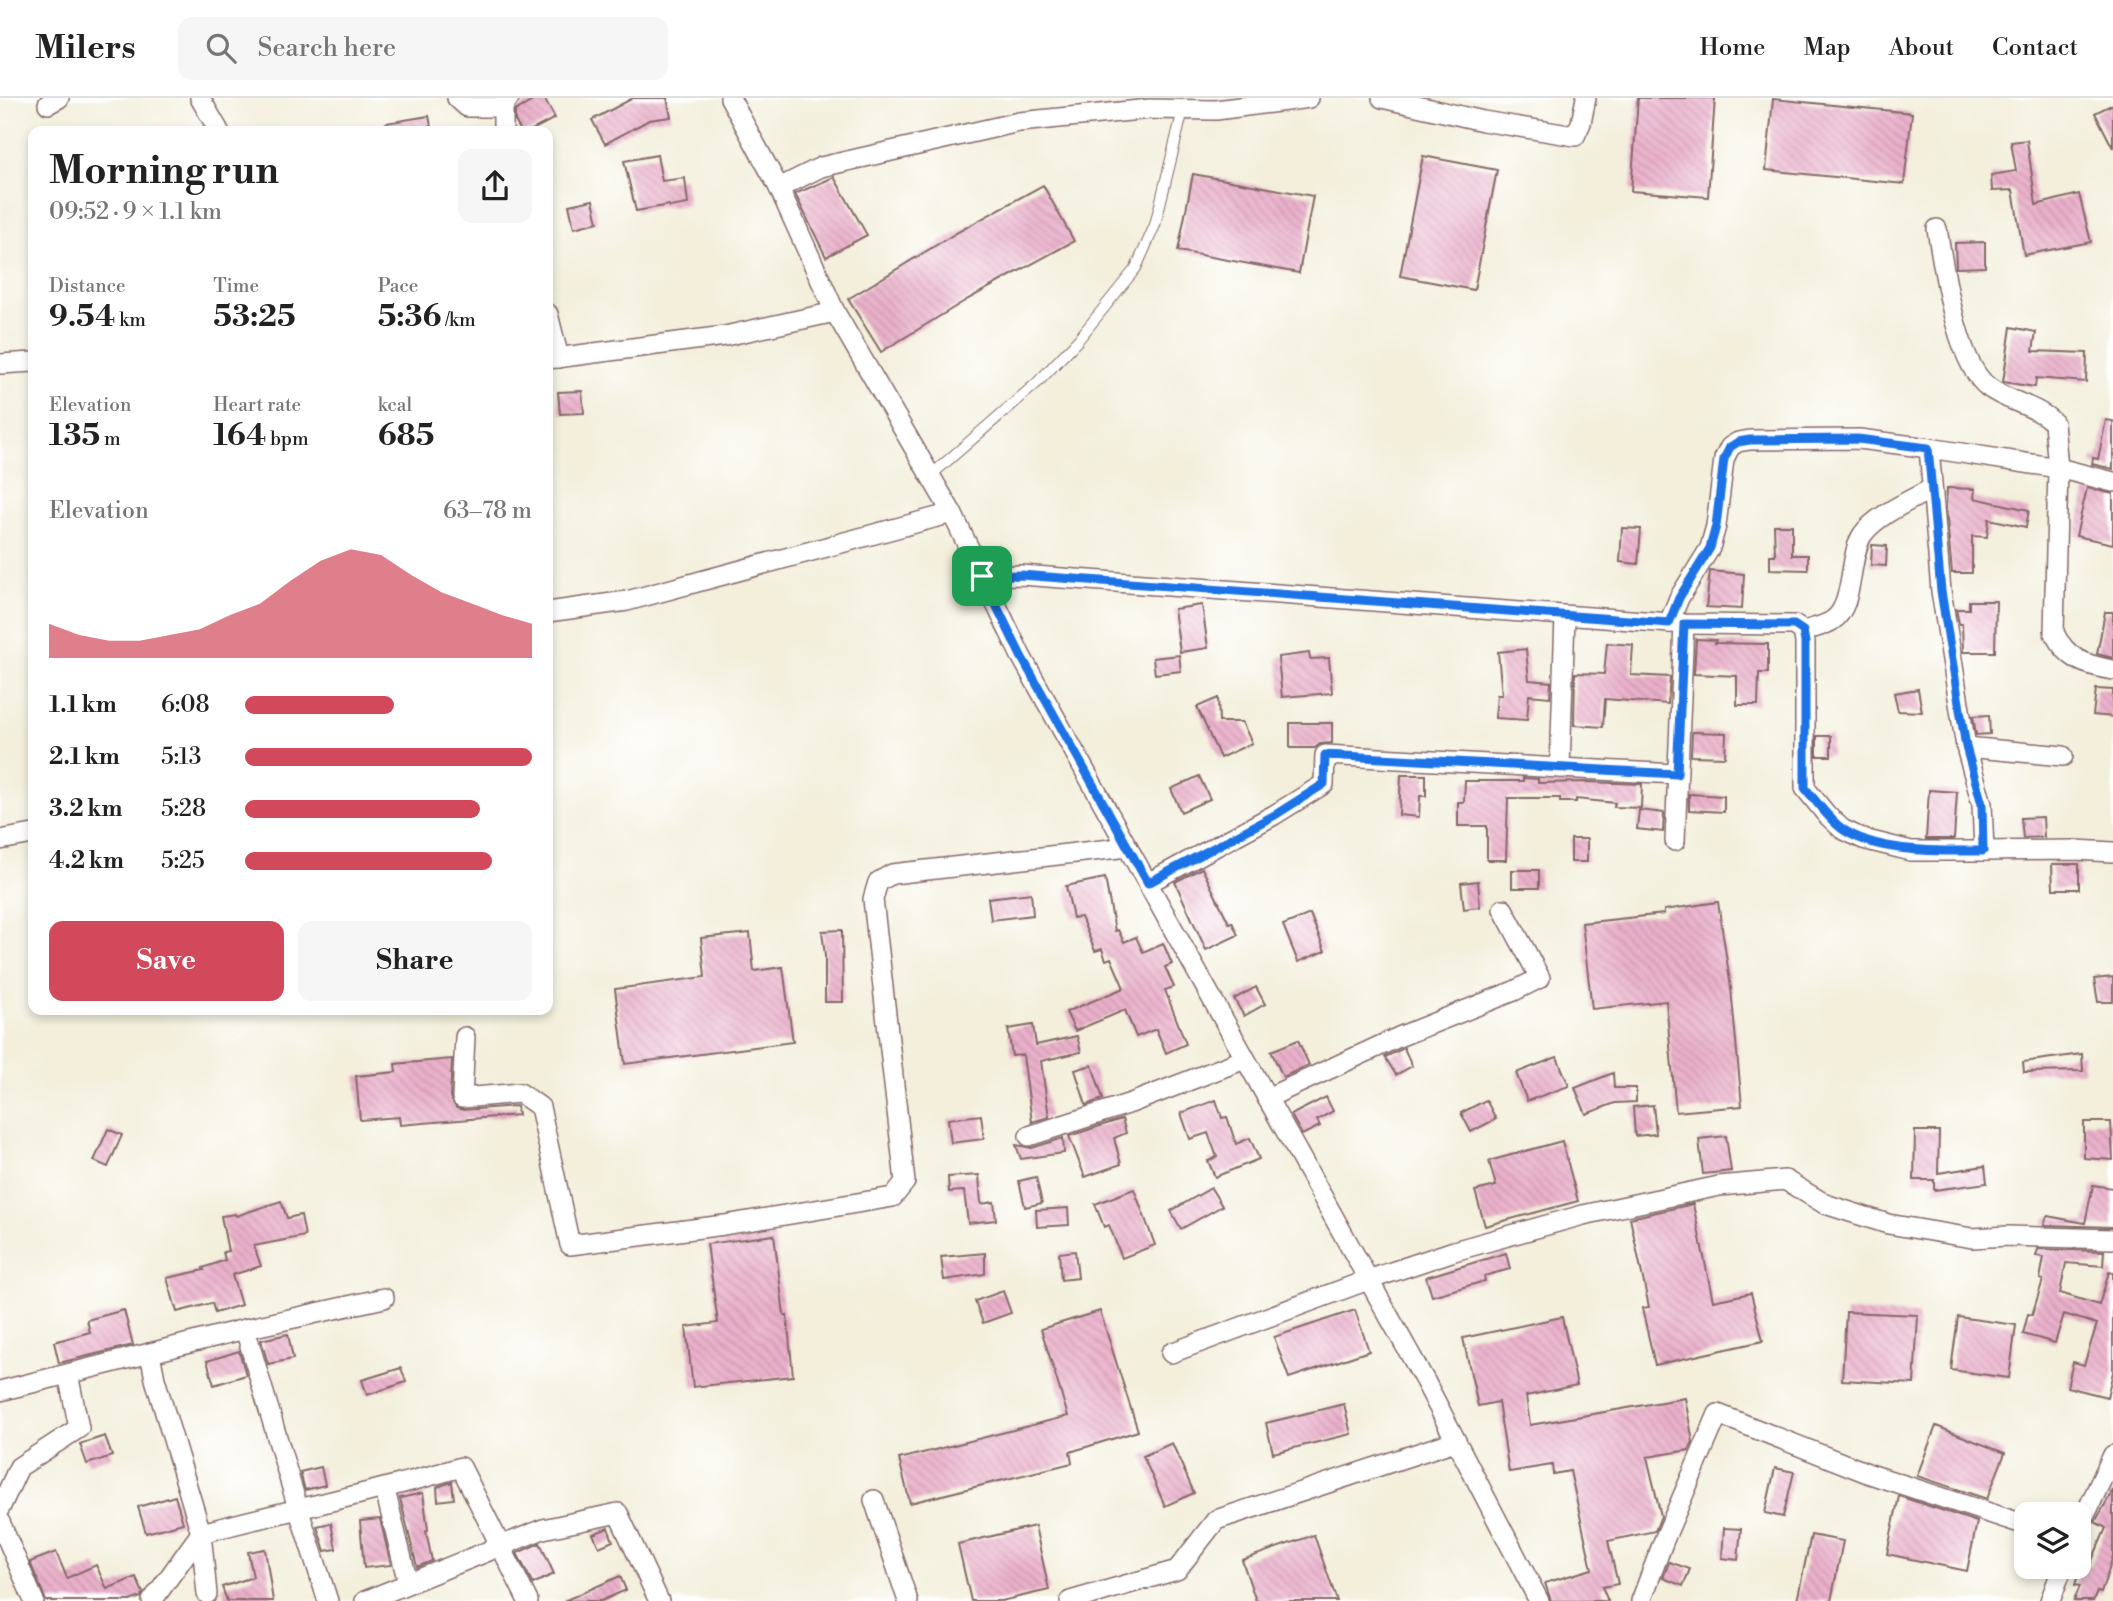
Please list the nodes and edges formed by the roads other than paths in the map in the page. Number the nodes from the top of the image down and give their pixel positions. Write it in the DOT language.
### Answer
graph roads {
  1 [pos="200,98"];
  2 [pos="457,98"];
  3 [pos="730,98"];
  4 [pos="1309,98"];
  5 [pos="1382,98"];
  6 [pos="1586,98"];
  7 [pos="506,103"];
  8 [pos="1182,110"];
  9 [pos="216,126"];
  10 [pos="503,126"];
  11 [pos="779,188"];
  12 [pos="1937,229"];
  13 [pos="835,312"];
  14 [pos="554,358"];
  15 [pos="28,362"];
  16 [pos="0,364"];
  17 [pos="1928,448"];
  18 [pos="2058,468"];
  19 [pos="930,477"];
  20 [pos="2113,482"];
  21 [pos="1931,489"];
  22 [pos="952,513"];
  23 [pos="982,576"];
  24 [pos="553,611"];
  25 [pos="1565,616"];
  26 [pos="1676,623"];
  27 [pos="1803,631"];
  28 [pos="2113,670"];
  29 [pos="1966,747"];
  30 [pos="2063,756"];
  31 [pos="1560,768"];
  32 [pos="1677,774"];
  33 [pos="28,835"];
  34 [pos="0,840"];
  35 [pos="1675,841"];
  36 [pos="1128,847"];
  37 [pos="1983,851"];
  38 [pos="2113,852"];
  39 [pos="1148,883"];
  40 [pos="1503,909"];
  41 [pos="465,1037"];
  42 [pos="1245,1059"];
  43 [pos="1266,1098"];
  44 [pos="1029,1136"];
  45 [pos="2113,1239"];
  46 [pos="1368,1280"];
  47 [pos="384,1298"];
  48 [pos="245,1329"];
  49 [pos="150,1353"];
  50 [pos="1171,1353"];
  51 [pos="68,1374"];
  52 [pos="0,1391"];
  53 [pos="1455,1441"];
  54 [pos="2113,1455"];
  55 [pos="385,1490"];
  56 [pos="874,1500"];
  57 [pos="2091,1502"];
  58 [pos="0,1508"];
  59 [pos="298,1508"];
  60 [pos="2014,1521"];
  61 [pos="0,1522"];
  62 [pos="201,1533"];
  63 [pos="502,1546"];
  64 [pos="2058,1579"];
  65 [pos="408,1583"];
  66 [pos="207,1594"];
  67 [pos="34,1601"];
  68 [pos="152,1601"];
  69 [pos="328,1601"];
  70 [pos="365,1601"];
  71 [pos="528,1601"];
  72 [pos="659,1601"];
  73 [pos="908,1601"];
  74 [pos="1070,1601"];
  75 [pos="1539,1601"];
  76 [pos="1641,1601"];
  77 [pos="2050,1601"];
  1 -- 9 [label="street"];
  2 -- 7 [label="street"];
  3 -- 11 [label="street"];
  4 -- 8 [label="street"];
  5 -- 6 [label="street"];
  7 -- 10 [label="street"];
  8 -- 11 [label="street"];
  8 -- 19 [label="lane"];
  11 -- 13 [label="street"];
  12 -- 18 [label="street"];
  13 -- 14 [label="street"];
  13 -- 19 [label="street"];
  15 -- 16 [label="street"];
  17 -- 18 [label="street"];
  17 -- 21 [label="street"];
  17 -- 26 [label="street"];
  18 -- 20 [label="street"];
  18 -- 28 [label="street"];
  19 -- 22 [label="street"];
  21 -- 27 [label="street"];
  21 -- 29 [label="street"];
  22 -- 23 [label="street"];
  22 -- 24 [label="street"];
  23 -- 25 [label="street"];
  23 -- 36 [label="street"];
  25 -- 26 [label="street"];
  25 -- 31 [label="street"];
  26 -- 27 [label="street"];
  26 -- 32 [label="street"];
  27 -- 37 [label="street"];
  29 -- 30 [label="street"];
  29 -- 37 [label="street"];
  31 -- 32 [label="street"];
  31 -- 39 [label="street"];
  32 -- 35 [label="street"];
  33 -- 34 [label="street"];
  36 -- 39 [label="street"];
  36 -- 41 [label="street"];
  37 -- 38 [label="street"];
  39 -- 42 [label="street"];
  40 -- 43 [label="street"];
  42 -- 43 [label="street"];
  42 -- 44 [label="street"];
  43 -- 46 [label="street"];
  45 -- 46 [label="street"];
  46 -- 50 [label="street"];
  46 -- 53 [label="street"];
  47 -- 48 [label="street"];
  48 -- 49 [label="street"];
  48 -- 59 [label="street"];
  49 -- 51 [label="street"];
  49 -- 62 [label="street"];
  51 -- 52 [label="street"];
  51 -- 58 [label="street"];
  53 -- 74 [label="street"];
  53 -- 75 [label="street"];
  54 -- 57 [label="street"];
  55 -- 59 [label="street"];
  55 -- 63 [label="street"];
  55 -- 65 [label="street"];
  56 -- 73 [label="street"];
  59 -- 62 [label="street"];
  59 -- 69 [label="street"];
  60 -- 76 [label="street"];
  61 -- 67 [label="street"];
  62 -- 66 [label="street"];
  62 -- 68 [label="street"];
  63 -- 65 [label="street"];
  63 -- 71 [label="street"];
  63 -- 72 [label="street"];
  64 -- 77 [label="street"];
  65 -- 70 [label="street"];
}
